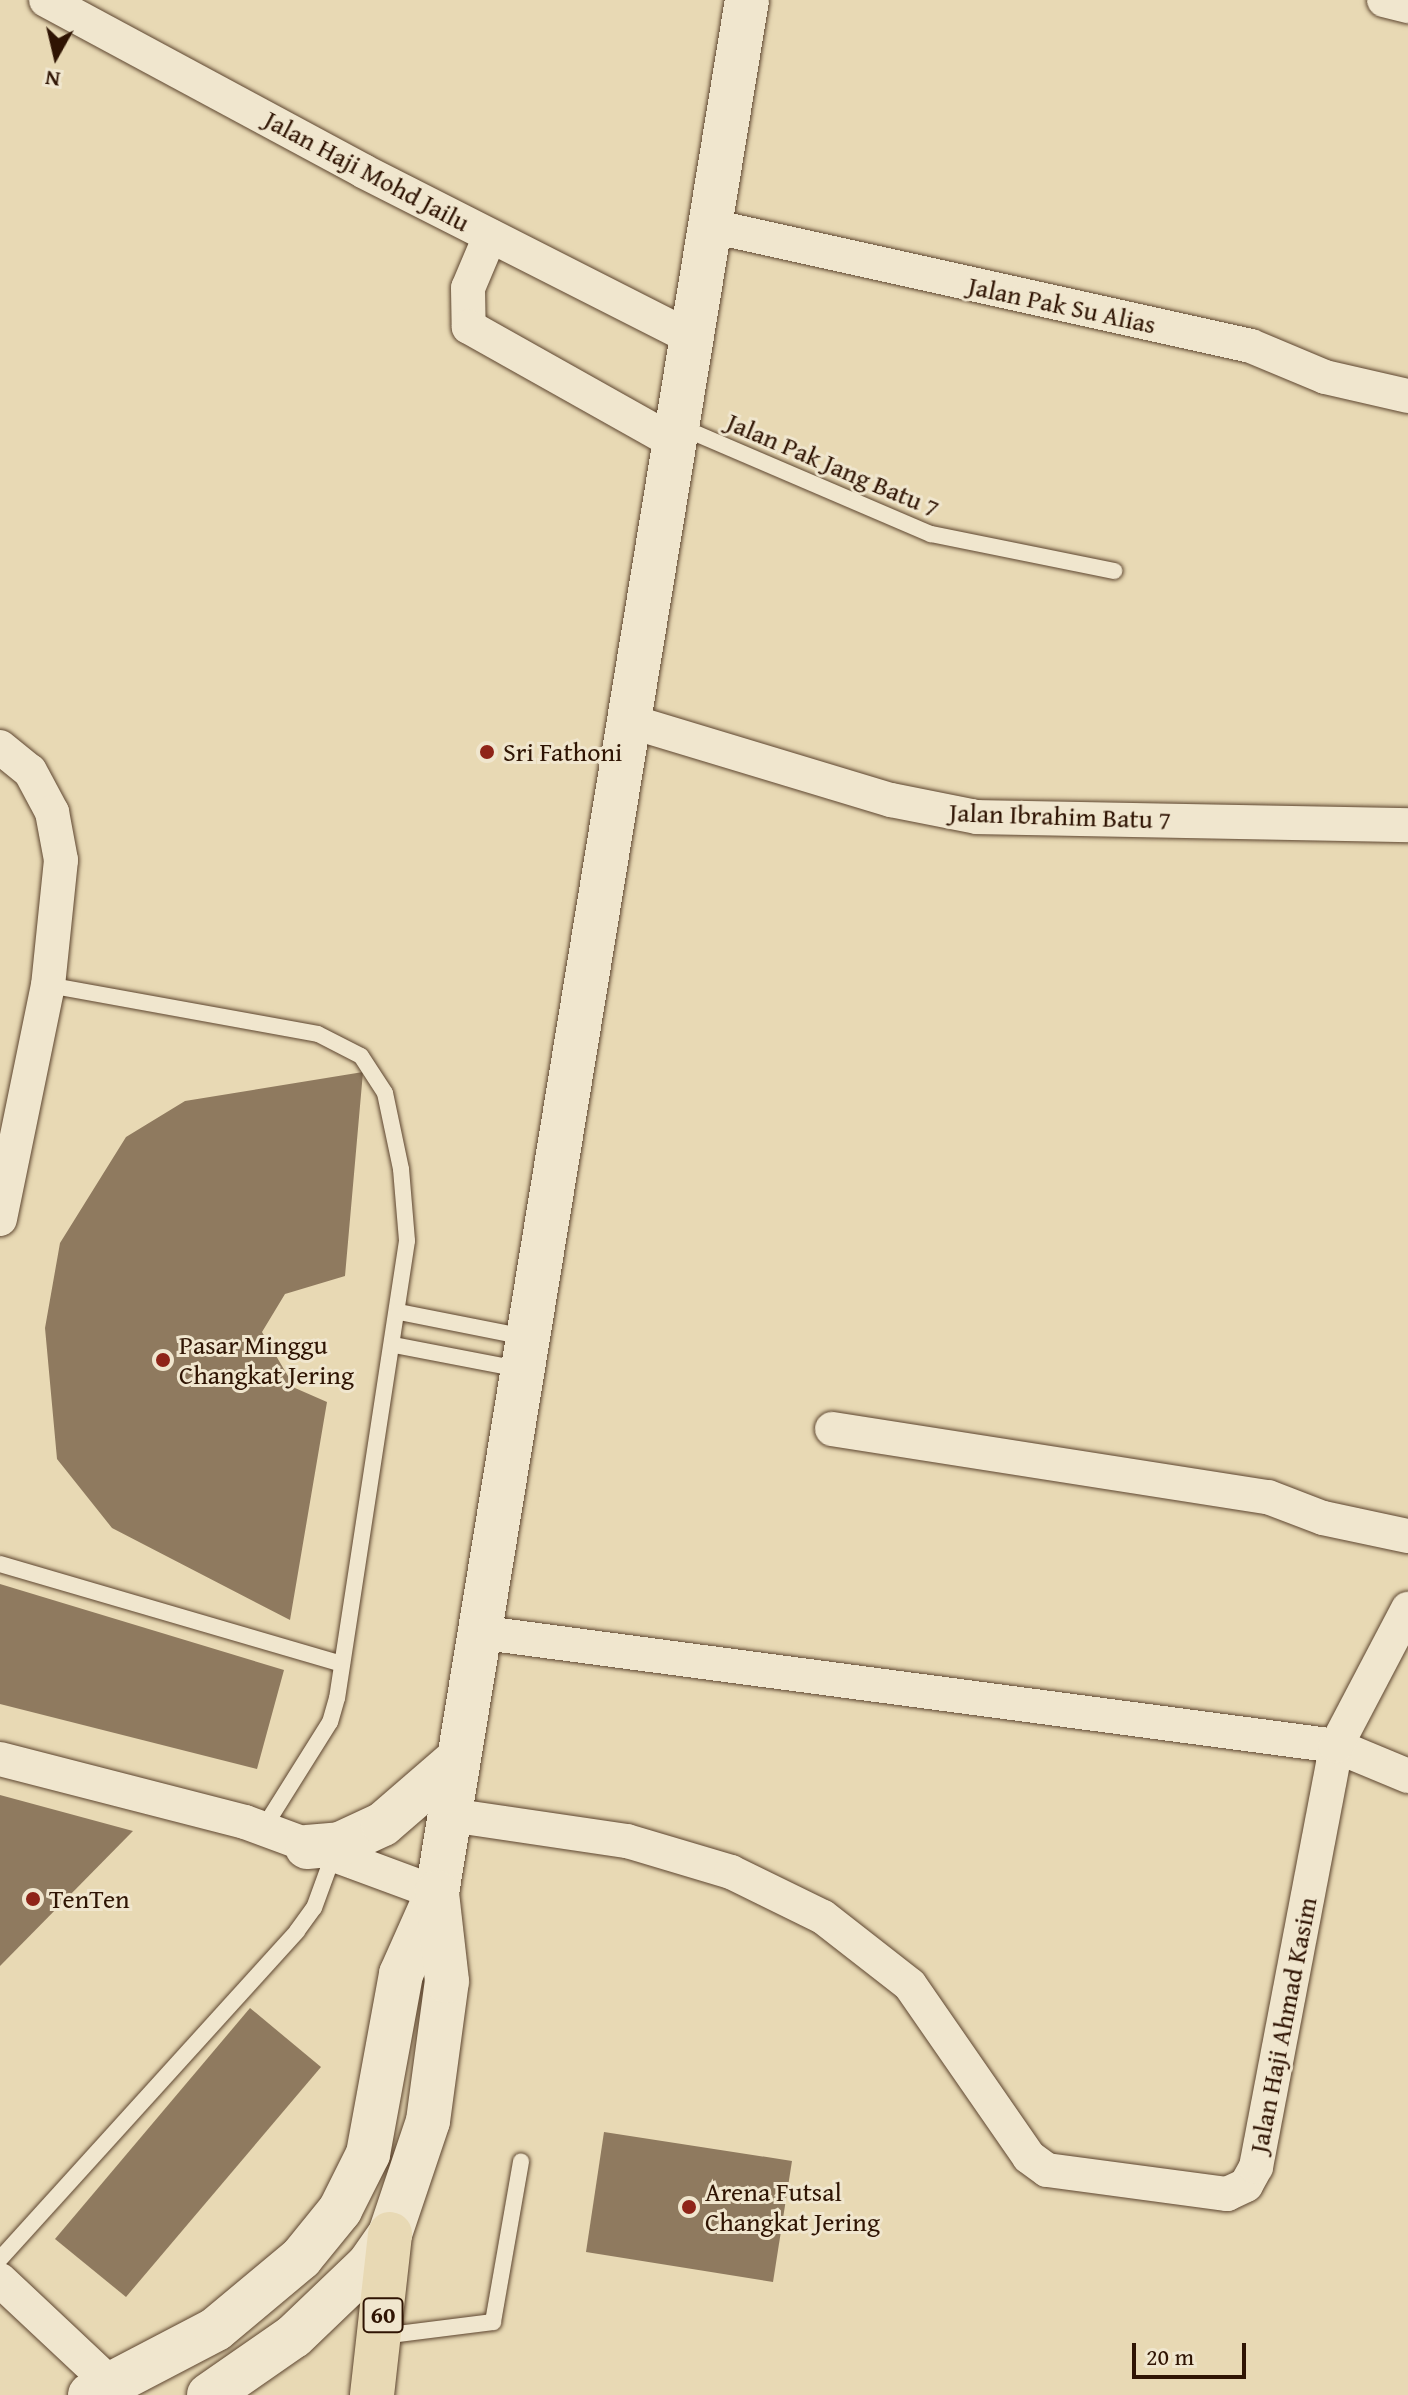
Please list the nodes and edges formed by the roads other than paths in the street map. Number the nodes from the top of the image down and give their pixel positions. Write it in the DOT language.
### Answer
graph roads {
  1 [pos="46,0"];
  2 [pos="747,0"];
  3 [pos="1384,0"];
  4 [pos="1408,6"];
  5 [pos="711,226"];
  6 [pos="490,236"];
  7 [pos="690,337"];
  8 [pos="1408,396"];
  9 [pos="675,434"];
  10 [pos="1114,571"];
  11 [pos="629,721"];
  12 [pos="0,747"];
  13 [pos="1408,825"];
  14 [pos="48,985"];
  15 [pos="0,1219"];
  16 [pos="399,1312"];
  17 [pos="394,1345"];
  18 [pos="522,1353"];
  19 [pos="832,1429"];
  20 [pos="1408,1536"];
  21 [pos="0,1564"];
  22 [pos="1408,1609"];
  23 [pos="477,1632"];
  24 [pos="342,1664"];
  25 [pos="1336,1746"];
  26 [pos="0,1759"];
  27 [pos="458,1759"];
  28 [pos="1408,1776"];
  29 [pos="450,1815"];
  30 [pos="263,1829"];
  31 [pos="320,1851"];
  32 [pos="437,1893"];
  33 [pos="521,2161"];
  34 [pos="390,2234"];
  35 [pos="0,2259"];
  36 [pos="0,2280"];
  37 [pos="380,2336"];
  38 [pos="101,2390"];
  39 [pos="209,2395"];
  40 [pos="372,2395"];
  1 -- 6 [label="street, Jalan Haji Mohd Jailu"];
  2 -- 5 [label="main road, 60"];
  3 -- 4 [label="street"];
  5 -- 7 [label="main road, 60"];
  5 -- 8 [label="street, Jalan Pak Su Alias"];
  6 -- 7 [label="street, Jalan Haji Mohd Jailu"];
  6 -- 9 [label="street"];
  7 -- 9 [label="main road, 60"];
  9 -- 10 [label="lane, Jalan Pak Jang Batu 7"];
  9 -- 11 [label="main road, 60"];
  11 -- 13 [label="street, Jalan Ibrahim Batu 7"];
  11 -- 18 [label="main road, 60"];
  12 -- 14 [label="street"];
  14 -- 15 [label="street"];
  14 -- 16 [label="lane"];
  16 -- 17 [label="lane"];
  16 -- 18 [label="lane"];
  17 -- 18 [label="lane"];
  17 -- 24 [label="lane"];
  18 -- 23 [label="main road, 60"];
  19 -- 20 [label="street"];
  21 -- 24 [label="lane"];
  22 -- 25 [label="street, Jalan Haji Ahmad Kasim"];
  23 -- 25 [label="street"];
  23 -- 27 [label="main road, 60"];
  24 -- 30 [label="lane"];
  25 -- 28 [label="street"];
  25 -- 29 [label="street, Jalan Haji Ahmad Kasim"];
  26 -- 30 [label="street"];
  27 -- 29 [label="main road, 60"];
  27 -- 31 [label="main road"];
  29 -- 32 [label="main road, 60"];
  30 -- 31 [label="street"];
  31 -- 32 [label="street"];
  31 -- 35 [label="lane"];
  32 -- 34 [label="main road, 60"];
  32 -- 38 [label="main road, 60"];
  33 -- 37 [label="lane"];
  34 -- 37 [label="highway, 60"];
  34 -- 39 [label="main road, 60"];
  36 -- 38 [label="street"];
  37 -- 40 [label="highway, 60"];
}
